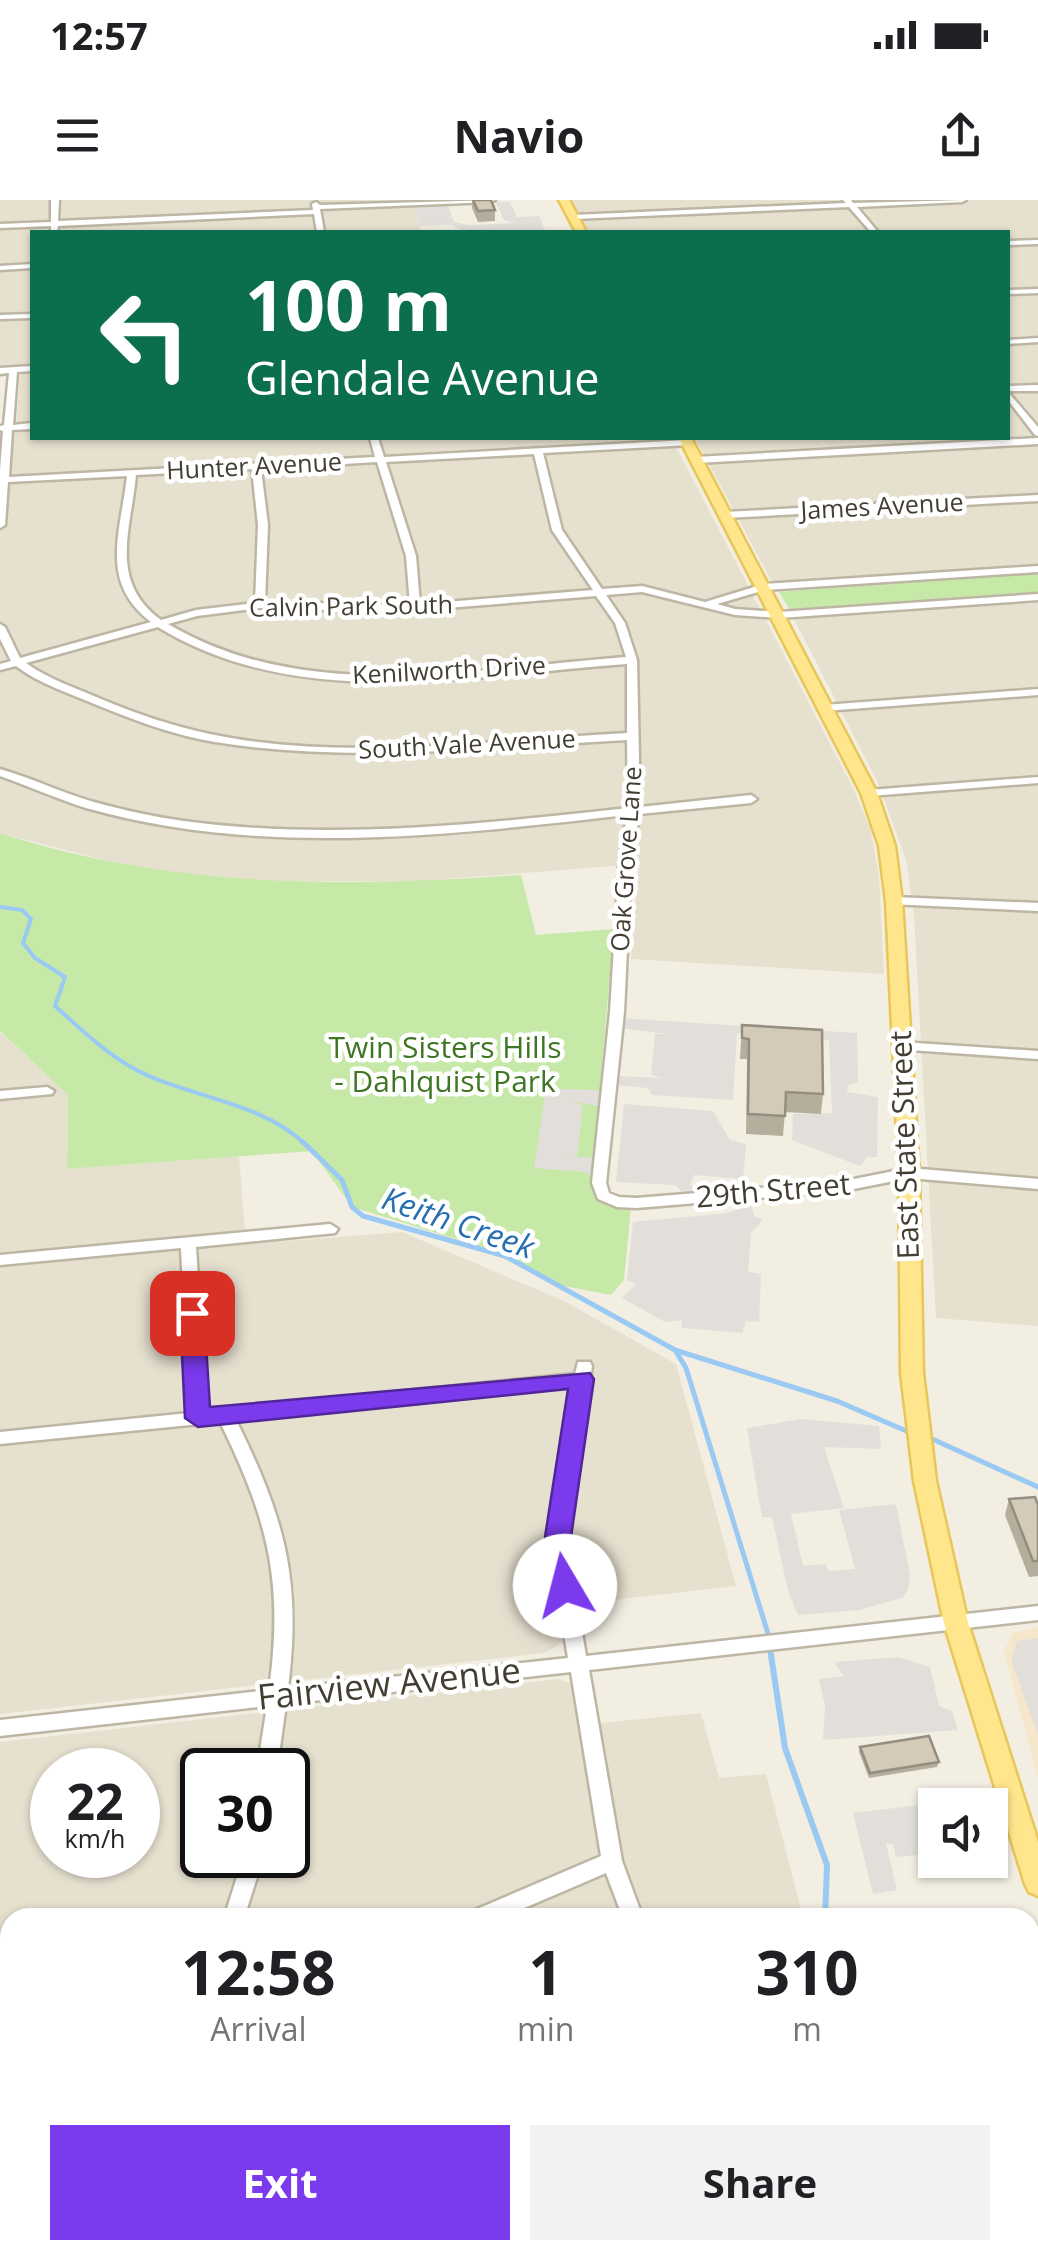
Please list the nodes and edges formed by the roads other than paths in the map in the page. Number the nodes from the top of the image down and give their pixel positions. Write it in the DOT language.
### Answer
graph roads {
  1 [pos="55,200"];
  2 [pos="173,200"];
  3 [pos="491,200"];
  4 [pos="564,200"];
  5 [pos="962,200"];
  6 [pos="849,202"];
  7 [pos="317,206"];
  8 [pos="174,218"];
  9 [pos="573,218"];
  10 [pos="0,226"];
  11 [pos="55,228"];
  12 [pos="580,230"];
  13 [pos="872,230"];
  14 [pos="1038,242"];
  15 [pos="1010,243"];
  16 [pos="30,266"];
  17 [pos="0,268"];
  18 [pos="1038,291"];
  19 [pos="1010,292"];
  20 [pos="30,316"];
  21 [pos="0,317"];
  22 [pos="1038,340"];
  23 [pos="1010,342"];
  24 [pos="30,369"];
  25 [pos="13,370"];
  26 [pos="0,371"];
  27 [pos="1038,388"];
  28 [pos="1010,392"];
  29 [pos="1010,395"];
  30 [pos="30,426"];
  31 [pos="4,428"];
  32 [pos="1038,433"];
  33 [pos="374,440"];
  34 [pos="686,440"];
  35 [pos="1038,441"];
  36 [pos="538,451"];
  37 [pos="379,460"];
  38 [pos="696,460"];
  39 [pos="256,466"];
  40 [pos="132,473"];
  41 [pos="3,480"];
  42 [pos="1038,498"];
  43 [pos="726,515"];
  44 [pos="0,526"];
  45 [pos="1038,569"];
  46 [pos="764,587"];
  47 [pos="600,590"];
  48 [pos="1038,598"];
  49 [pos="260,604"];
  50 [pos="708,604"];
  51 [pos="416,608"];
  52 [pos="779,615"];
  53 [pos="156,623"];
  54 [pos="0,627"];
  55 [pos="632,660"];
  56 [pos="18,662"];
  57 [pos="0,667"];
  58 [pos="1038,692"];
  59 [pos="824,708"];
  60 [pos="632,736"];
  61 [pos="0,772"];
  62 [pos="1038,780"];
  63 [pos="869,793"];
  64 [pos="752,799"];
  65 [pos="634,809"];
  66 [pos="894,901"];
  67 [pos="1038,908"];
  68 [pos="902,1046"];
  69 [pos="1038,1054"];
  70 [pos="47,1091"];
  71 [pos="0,1095"];
  72 [pos="910,1173"];
  73 [pos="1038,1184"];
  74 [pos="636,1202"];
  75 [pos="330,1229"];
  76 [pos="188,1243"];
  77 [pos="0,1260"];
  78 [pos="225,1415"];
  79 [pos="198,1418"];
  80 [pos="0,1438"];
  81 [pos="1038,1613"];
  82 [pos="956,1623"];
  83 [pos="579,1664"];
  84 [pos="279,1695"];
  85 [pos="0,1728"];
  86 [pos="271,1748"];
  87 [pos="612,1861"];
  88 [pos="247,1878"];
  89 [pos="1038,1884"];
  90 [pos="237,1908"];
  91 [pos="501,1908"];
  92 [pos="629,1908"];
  1 -- 11 [label="street"];
  2 -- 8 [label="street"];
  3 -- 7 [label="street"];
  4 -- 9 [label="main road"];
  5 -- 6 [label="street"];
  6 -- 9 [label="street"];
  6 -- 13 [label="street"];
  7 -- 8 [label="street"];
  8 -- 11 [label="street"];
  9 -- 12 [label="main road"];
  10 -- 11 [label="street"];
  14 -- 15 [label="street"];
  16 -- 17 [label="street"];
  18 -- 19 [label="street"];
  20 -- 21 [label="street"];
  22 -- 23 [label="street"];
  24 -- 25 [label="street"];
  25 -- 26 [label="street"];
  25 -- 31 [label="street"];
  27 -- 28 [label="street"];
  29 -- 32 [label="street"];
  30 -- 31 [label="street"];
  31 -- 41 [label="street"];
  33 -- 37 [label="street"];
  34 -- 36 [label="street, Hunter Avenue"];
  34 -- 38 [label="main road, East State Street"];
  35 -- 38 [label="street"];
  36 -- 37 [label="street, Hunter Avenue"];
  36 -- 47 [label="street, Oak Grove Lane"];
  37 -- 39 [label="street, Hunter Avenue"];
  37 -- 51 [label="street"];
  38 -- 43 [label="main road, East State Street"];
  39 -- 40 [label="street, Hunter Avenue"];
  39 -- 49 [label="street"];
  40 -- 41 [label="street, Hunter Avenue"];
  40 -- 53 [label="street"];
  41 -- 44 [label="street"];
  42 -- 43 [label="street, James Avenue"];
  43 -- 46 [label="main road, East State Street"];
  45 -- 46 [label="street, Calvin Park South"];
  46 -- 50 [label="street, Calvin Park South"];
  46 -- 52 [label="main road, East State Street"];
  47 -- 50 [label="street, Calvin Park South"];
  47 -- 51 [label="street, Calvin Park South"];
  47 -- 55 [label="street, Oak Grove Lane"];
  48 -- 52 [label="street"];
  49 -- 51 [label="street, Calvin Park South"];
  49 -- 53 [label="street, Calvin Park South"];
  50 -- 52 [label="street"];
  52 -- 59 [label="main road, East State Street"];
  53 -- 55 [label="street, Kenilworth Drive"];
  53 -- 56 [label="street, Calvin Park South"];
  54 -- 56 [label="street"];
  55 -- 60 [label="street, Oak Grove Lane"];
  56 -- 57 [label="street, Calvin Park South"];
  56 -- 60 [label="street, South Vale Avenue"];
  58 -- 59 [label="street"];
  59 -- 63 [label="main road, East State Street"];
  60 -- 65 [label="street, Oak Grove Lane"];
  61 -- 65 [label="street"];
  62 -- 63 [label="street"];
  63 -- 66 [label="main road, East State Street"];
  64 -- 65 [label="street"];
  65 -- 74 [label="street, Oak Grove Lane"];
  66 -- 67 [label="street"];
  66 -- 68 [label="main road, East State Street"];
  68 -- 69 [label="street"];
  68 -- 72 [label="main road, East State Street"];
  70 -- 71 [label="street"];
  72 -- 73 [label="street, 29th Street"];
  72 -- 74 [label="street, 29th Street"];
  72 -- 82 [label="main road, East State Street"];
  75 -- 76 [label="street"];
  76 -- 77 [label="street"];
  76 -- 79 [label="street"];
  78 -- 79 [label="street"];
  78 -- 83 [label="street"];
  78 -- 84 [label="street"];
  79 -- 80 [label="street"];
  81 -- 82 [label="street, Fairview Avenue"];
  82 -- 83 [label="street, Fairview Avenue"];
  82 -- 89 [label="main road, East State Street"];
  83 -- 84 [label="street, Fairview Avenue"];
  83 -- 87 [label="street"];
  84 -- 85 [label="street, Fairview Avenue"];
  84 -- 86 [label="street"];
  87 -- 91 [label="street"];
  87 -- 92 [label="street"];
  88 -- 90 [label="street"];
}
